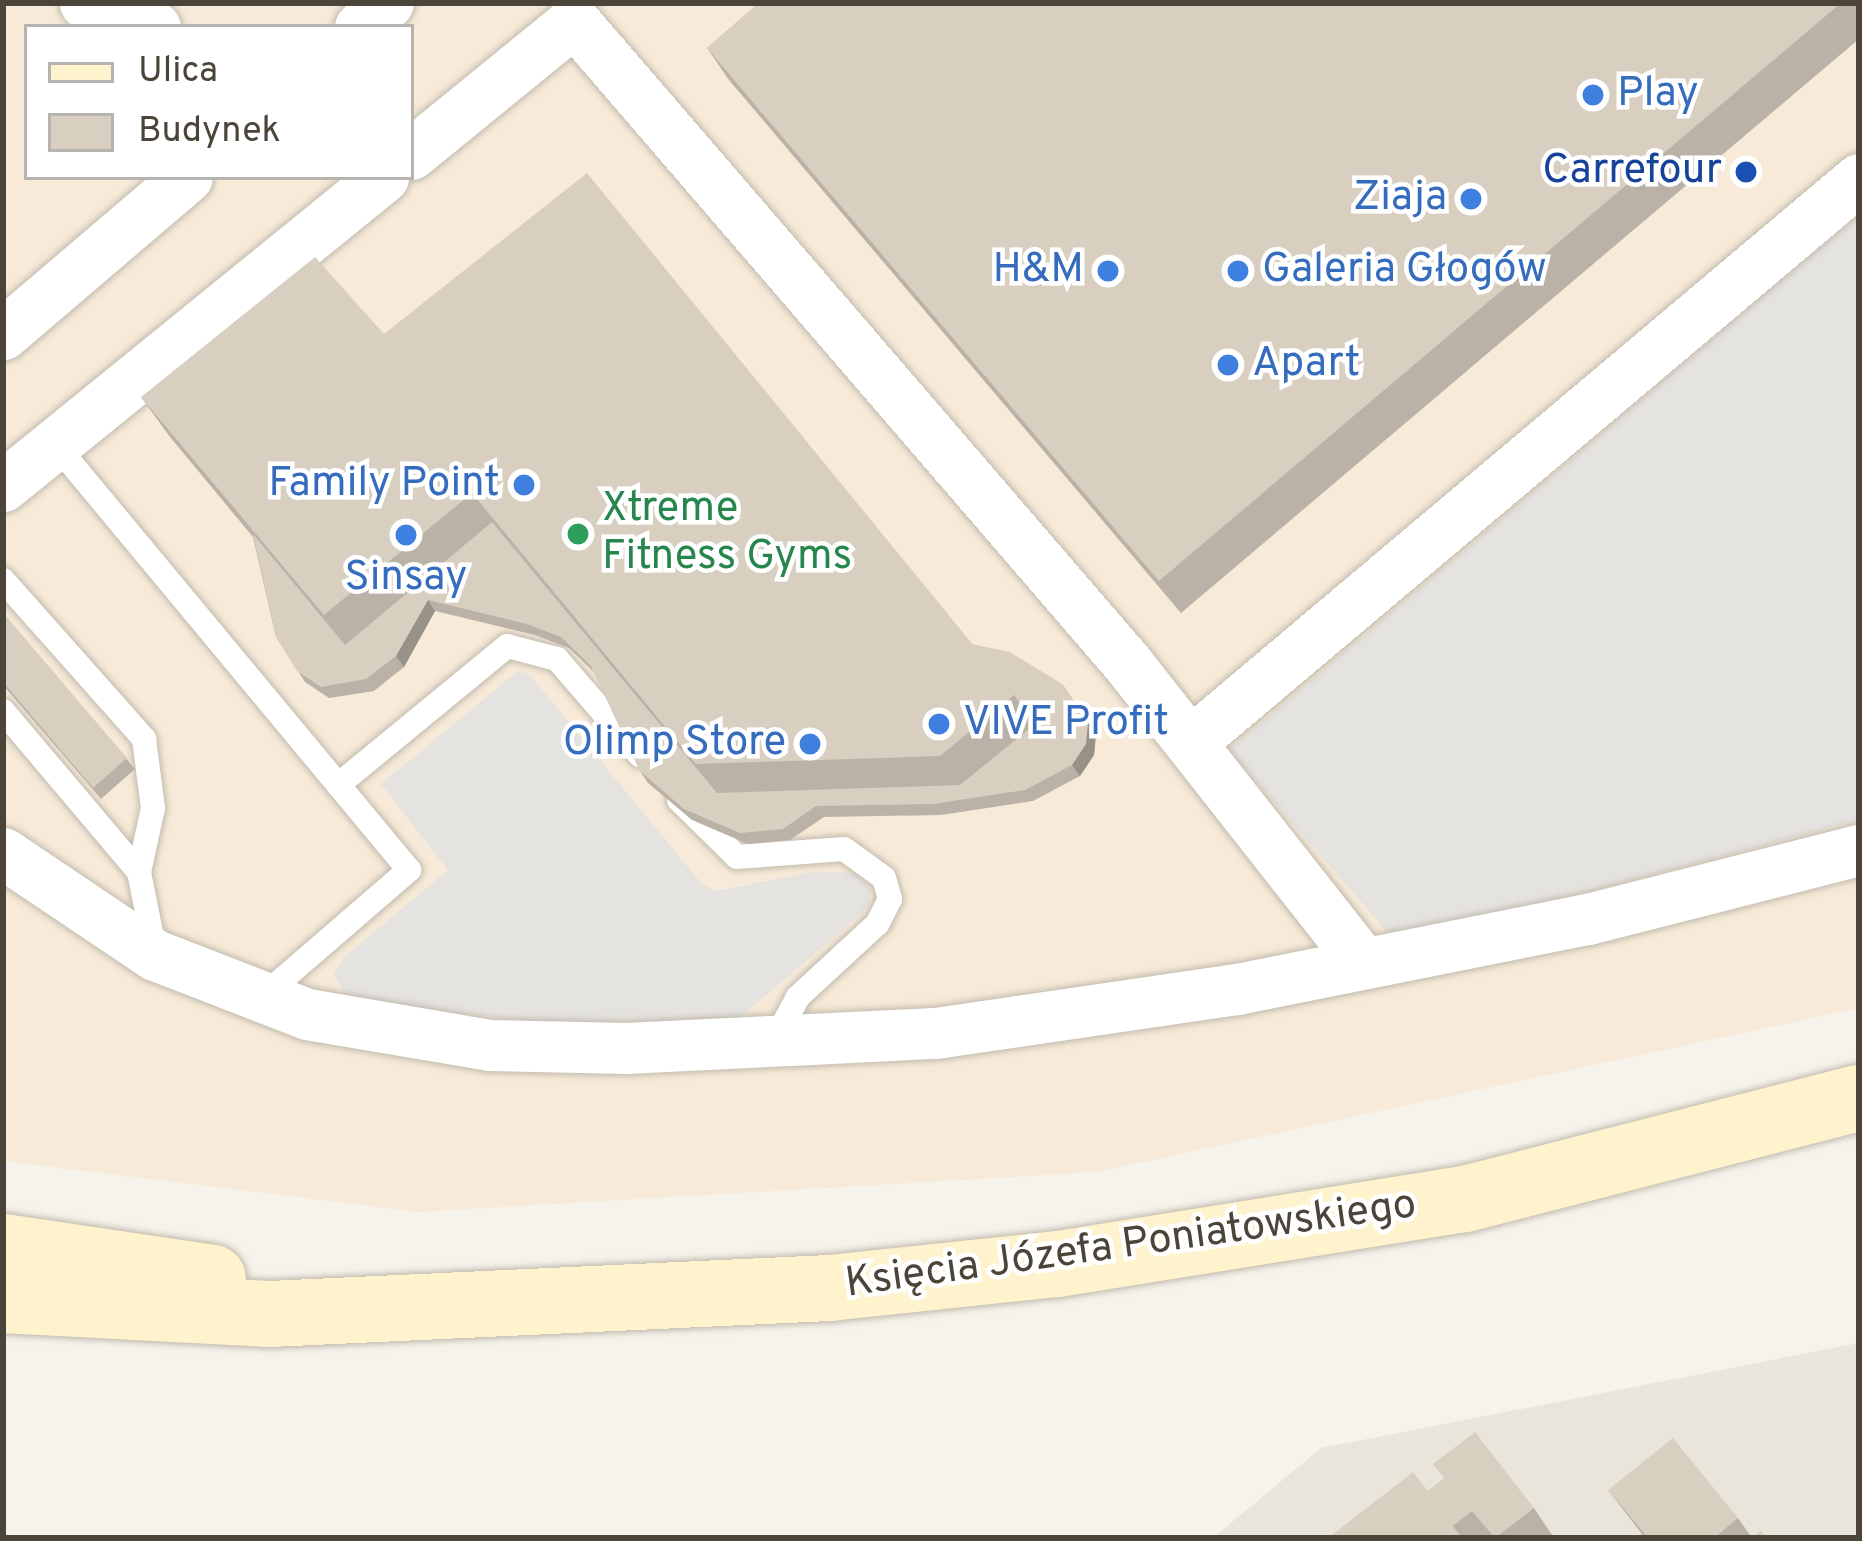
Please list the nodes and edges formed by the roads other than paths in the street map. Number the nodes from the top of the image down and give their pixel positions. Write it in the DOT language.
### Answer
graph roads {
  1 [pos="85,3"];
  2 [pos="388,3"];
  3 [pos="585,12"];
  4 [pos="146,24"];
  5 [pos="364,24"];
  6 [pos="414,152"];
  7 [pos="1859,179"];
  8 [pos="183,180"];
  9 [pos="379,180"];
  10 [pos="3,334"];
  11 [pos="56,444"];
  12 [pos="3,486"];
  13 [pos="3,580"];
  14 [pos="3,711"];
  15 [pos="1192,741"];
  16 [pos="338,785"];
  17 [pos="1859,850"];
  18 [pos="3,853"];
  19 [pos="139,872"];
  20 [pos="155,955"];
  21 [pos="1364,963"];
  22 [pos="261,998"];
  23 [pos="774,1041"];
  24 [pos="1859,1098"];
  25 [pos="3,1247"];
  26 [pos="3,1300"];
  27 [pos="391,1304"];
  1 -- 4 [label="street"];
  2 -- 5 [label="street"];
  3 -- 6 [label="street"];
  3 -- 15 [label="street"];
  7 -- 15 [label="street"];
  8 -- 10 [label="street"];
  9 -- 11 [label="street"];
  11 -- 12 [label="street"];
  11 -- 16 [label="lane"];
  13 -- 19 [label="lane"];
  14 -- 19 [label="lane"];
  15 -- 21 [label="street"];
  16 -- 22 [label="lane"];
  16 -- 23 [label="lane"];
  17 -- 21 [label="street"];
  18 -- 20 [label="street"];
  19 -- 20 [label="lane"];
  20 -- 22 [label="street"];
  21 -- 23 [label="street"];
  22 -- 23 [label="street"];
  24 -- 27 [label="main road, Księcia Józefa Poniatowskiego"];
  25 -- 27 [label="main road, Księcia Józefa Poniatowskiego"];
  26 -- 27 [label="main road, Księcia Józefa Poniatowskiego"];
}
